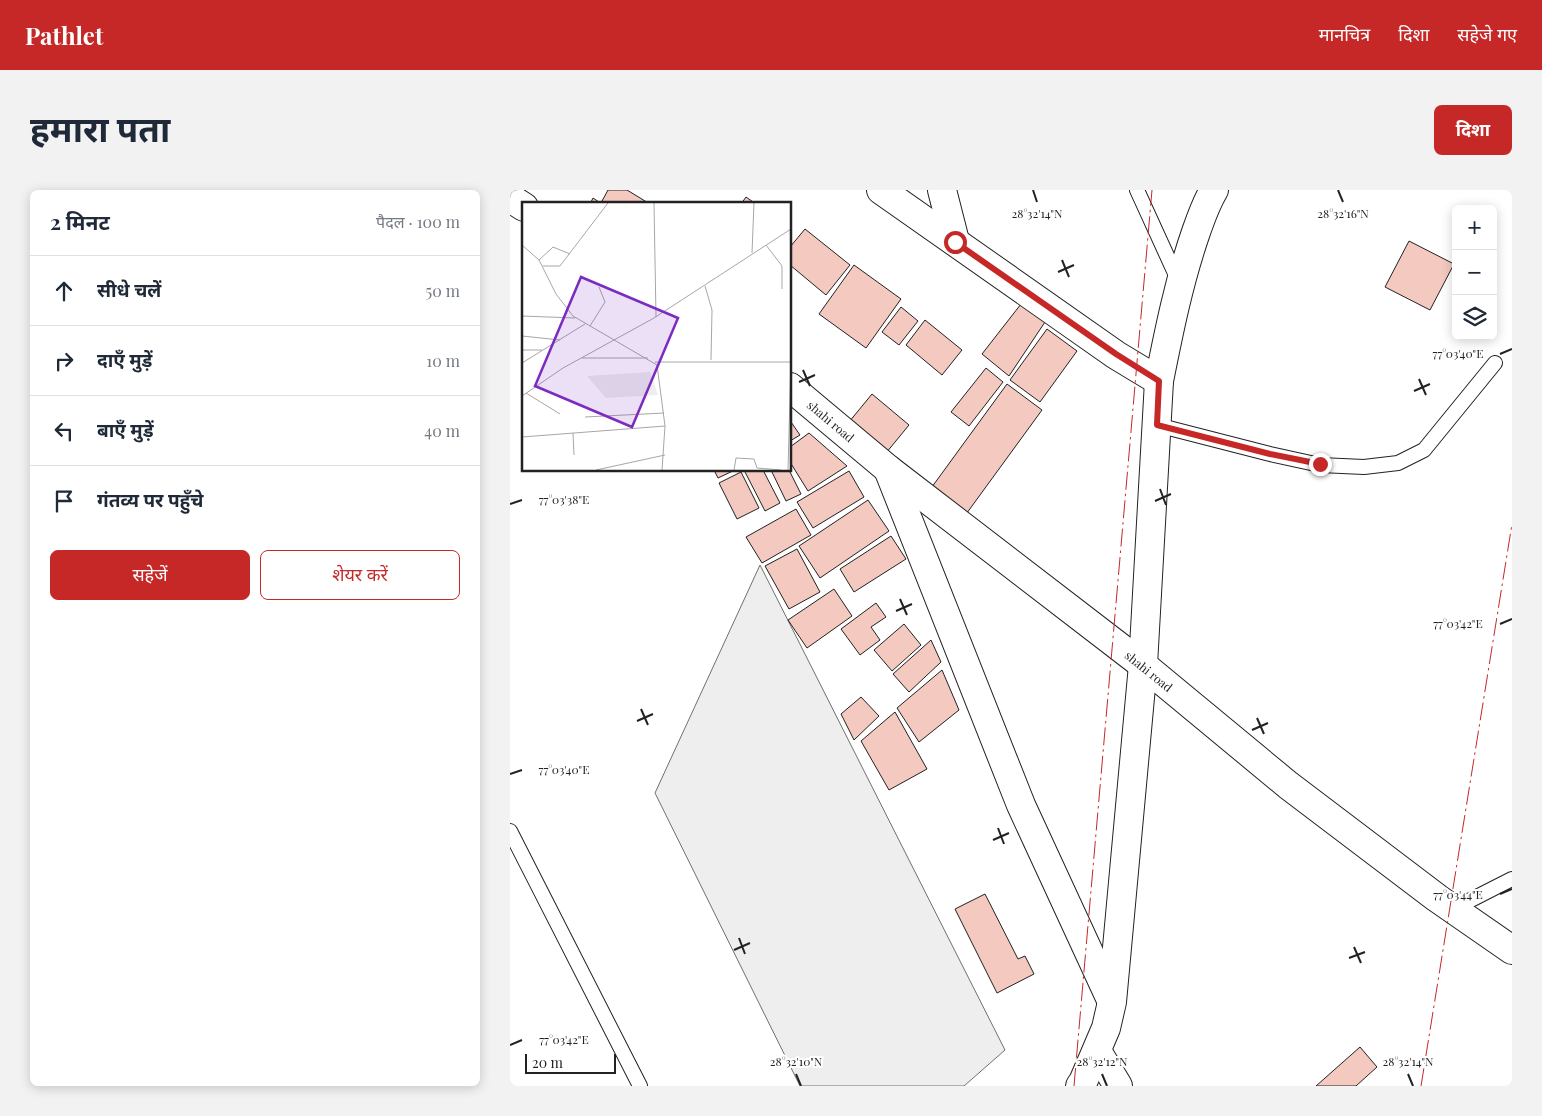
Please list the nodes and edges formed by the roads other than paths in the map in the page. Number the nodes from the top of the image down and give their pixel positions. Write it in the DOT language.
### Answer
graph roads {
  1 [pos="881,190"];
  2 [pos="942,190"];
  3 [pos="1137,190"];
  4 [pos="1214,190"];
  5 [pos="510,198"];
  6 [pos="522,206"];
  7 [pos="955,242"];
  8 [pos="1180,284"];
  9 [pos="1495,364"];
  10 [pos="1159,381"];
  11 [pos="791,388"];
  12 [pos="1157,425"];
  13 [pos="888,469"];
  14 [pos="1143,665"];
  15 [pos="510,831"];
  16 [pos="1512,878"];
  17 [pos="1453,909"];
  18 [pos="1512,950"];
  19 [pos="1112,1002"];
  20 [pos="1097,1051"];
  21 [pos="640,1086"];
  22 [pos="1080,1086"];
  23 [pos="1118,1086"];
  1 -- 7 [label="street"];
  2 -- 7 [label="street"];
  3 -- 8 [label="lane"];
  4 -- 8 [label="street"];
  5 -- 6 [label="street"];
  7 -- 10 [label="street"];
  8 -- 10 [label="street"];
  9 -- 12 [label="lane"];
  10 -- 12 [label="street"];
  11 -- 13 [label="street, shahi road"];
  12 -- 14 [label="street"];
  13 -- 14 [label="street, shahi road"];
  13 -- 19 [label="street"];
  14 -- 17 [label="street, shahi road"];
  14 -- 19 [label="street"];
  15 -- 21 [label="lane"];
  16 -- 17 [label="lane"];
  17 -- 18 [label="street, shahi road"];
  19 -- 20 [label="street"];
  20 -- 22 [label="street"];
  20 -- 23 [label="street"];
}
